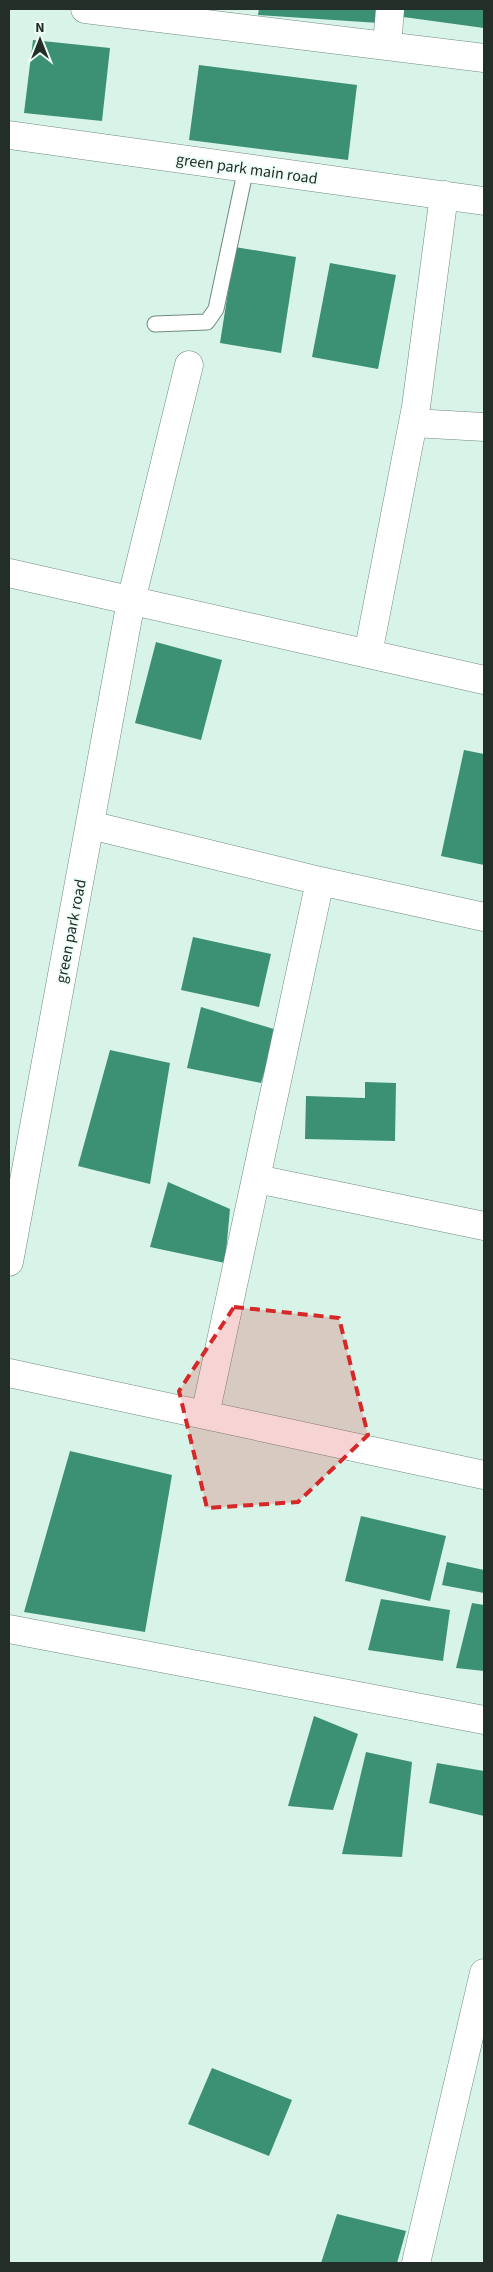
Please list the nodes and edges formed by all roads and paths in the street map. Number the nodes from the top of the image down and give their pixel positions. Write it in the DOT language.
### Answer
graph roads {
  1 [pos="85,9"];
  2 [pos="390,9"];
  3 [pos="231,18"];
  4 [pos="386,46"];
  5 [pos="484,58"];
  6 [pos="9,135"];
  7 [pos="246,168"];
  8 [pos="444,195"];
  9 [pos="484,201"];
  10 [pos="155,324"];
  11 [pos="189,365"];
  12 [pos="414,415"];
  13 [pos="484,427"];
  14 [pos="9,573"];
  15 [pos="131,601"];
  16 [pos="368,654"];
  17 [pos="484,680"];
  18 [pos="90,825"];
  19 [pos="320,881"];
  20 [pos="484,917"];
  21 [pos="257,1179"];
  22 [pos="484,1226"];
  23 [pos="9,1262"];
  24 [pos="9,1373"];
  25 [pos="205,1415"];
  26 [pos="484,1475"];
  27 [pos="9,1628"];
  28 [pos="484,1720"];
  29 [pos="484,1973"];
  30 [pos="416,2263"];
  1 -- 3 [label="street"];
  2 -- 4 [label="street"];
  3 -- 4 [label="street"];
  4 -- 5 [label="street"];
  6 -- 7 [label="street, green park main road"];
  7 -- 8 [label="street, green park main road"];
  7 -- 10 [label="lane"];
  8 -- 9 [label="street, green park main road"];
  8 -- 12 [label="street"];
  11 -- 15 [label="street, green park road"];
  12 -- 13 [label="street"];
  12 -- 16 [label="street"];
  14 -- 15 [label="street"];
  15 -- 16 [label="street"];
  15 -- 18 [label="street, green park road"];
  16 -- 17 [label="street"];
  18 -- 19 [label="street"];
  18 -- 23 [label="street, green park road"];
  19 -- 20 [label="street"];
  19 -- 21 [label="street"];
  21 -- 22 [label="street"];
  21 -- 25 [label="street"];
  24 -- 25 [label="street"];
  25 -- 26 [label="street"];
  27 -- 28 [label="street"];
  29 -- 30 [label="street"];
}
